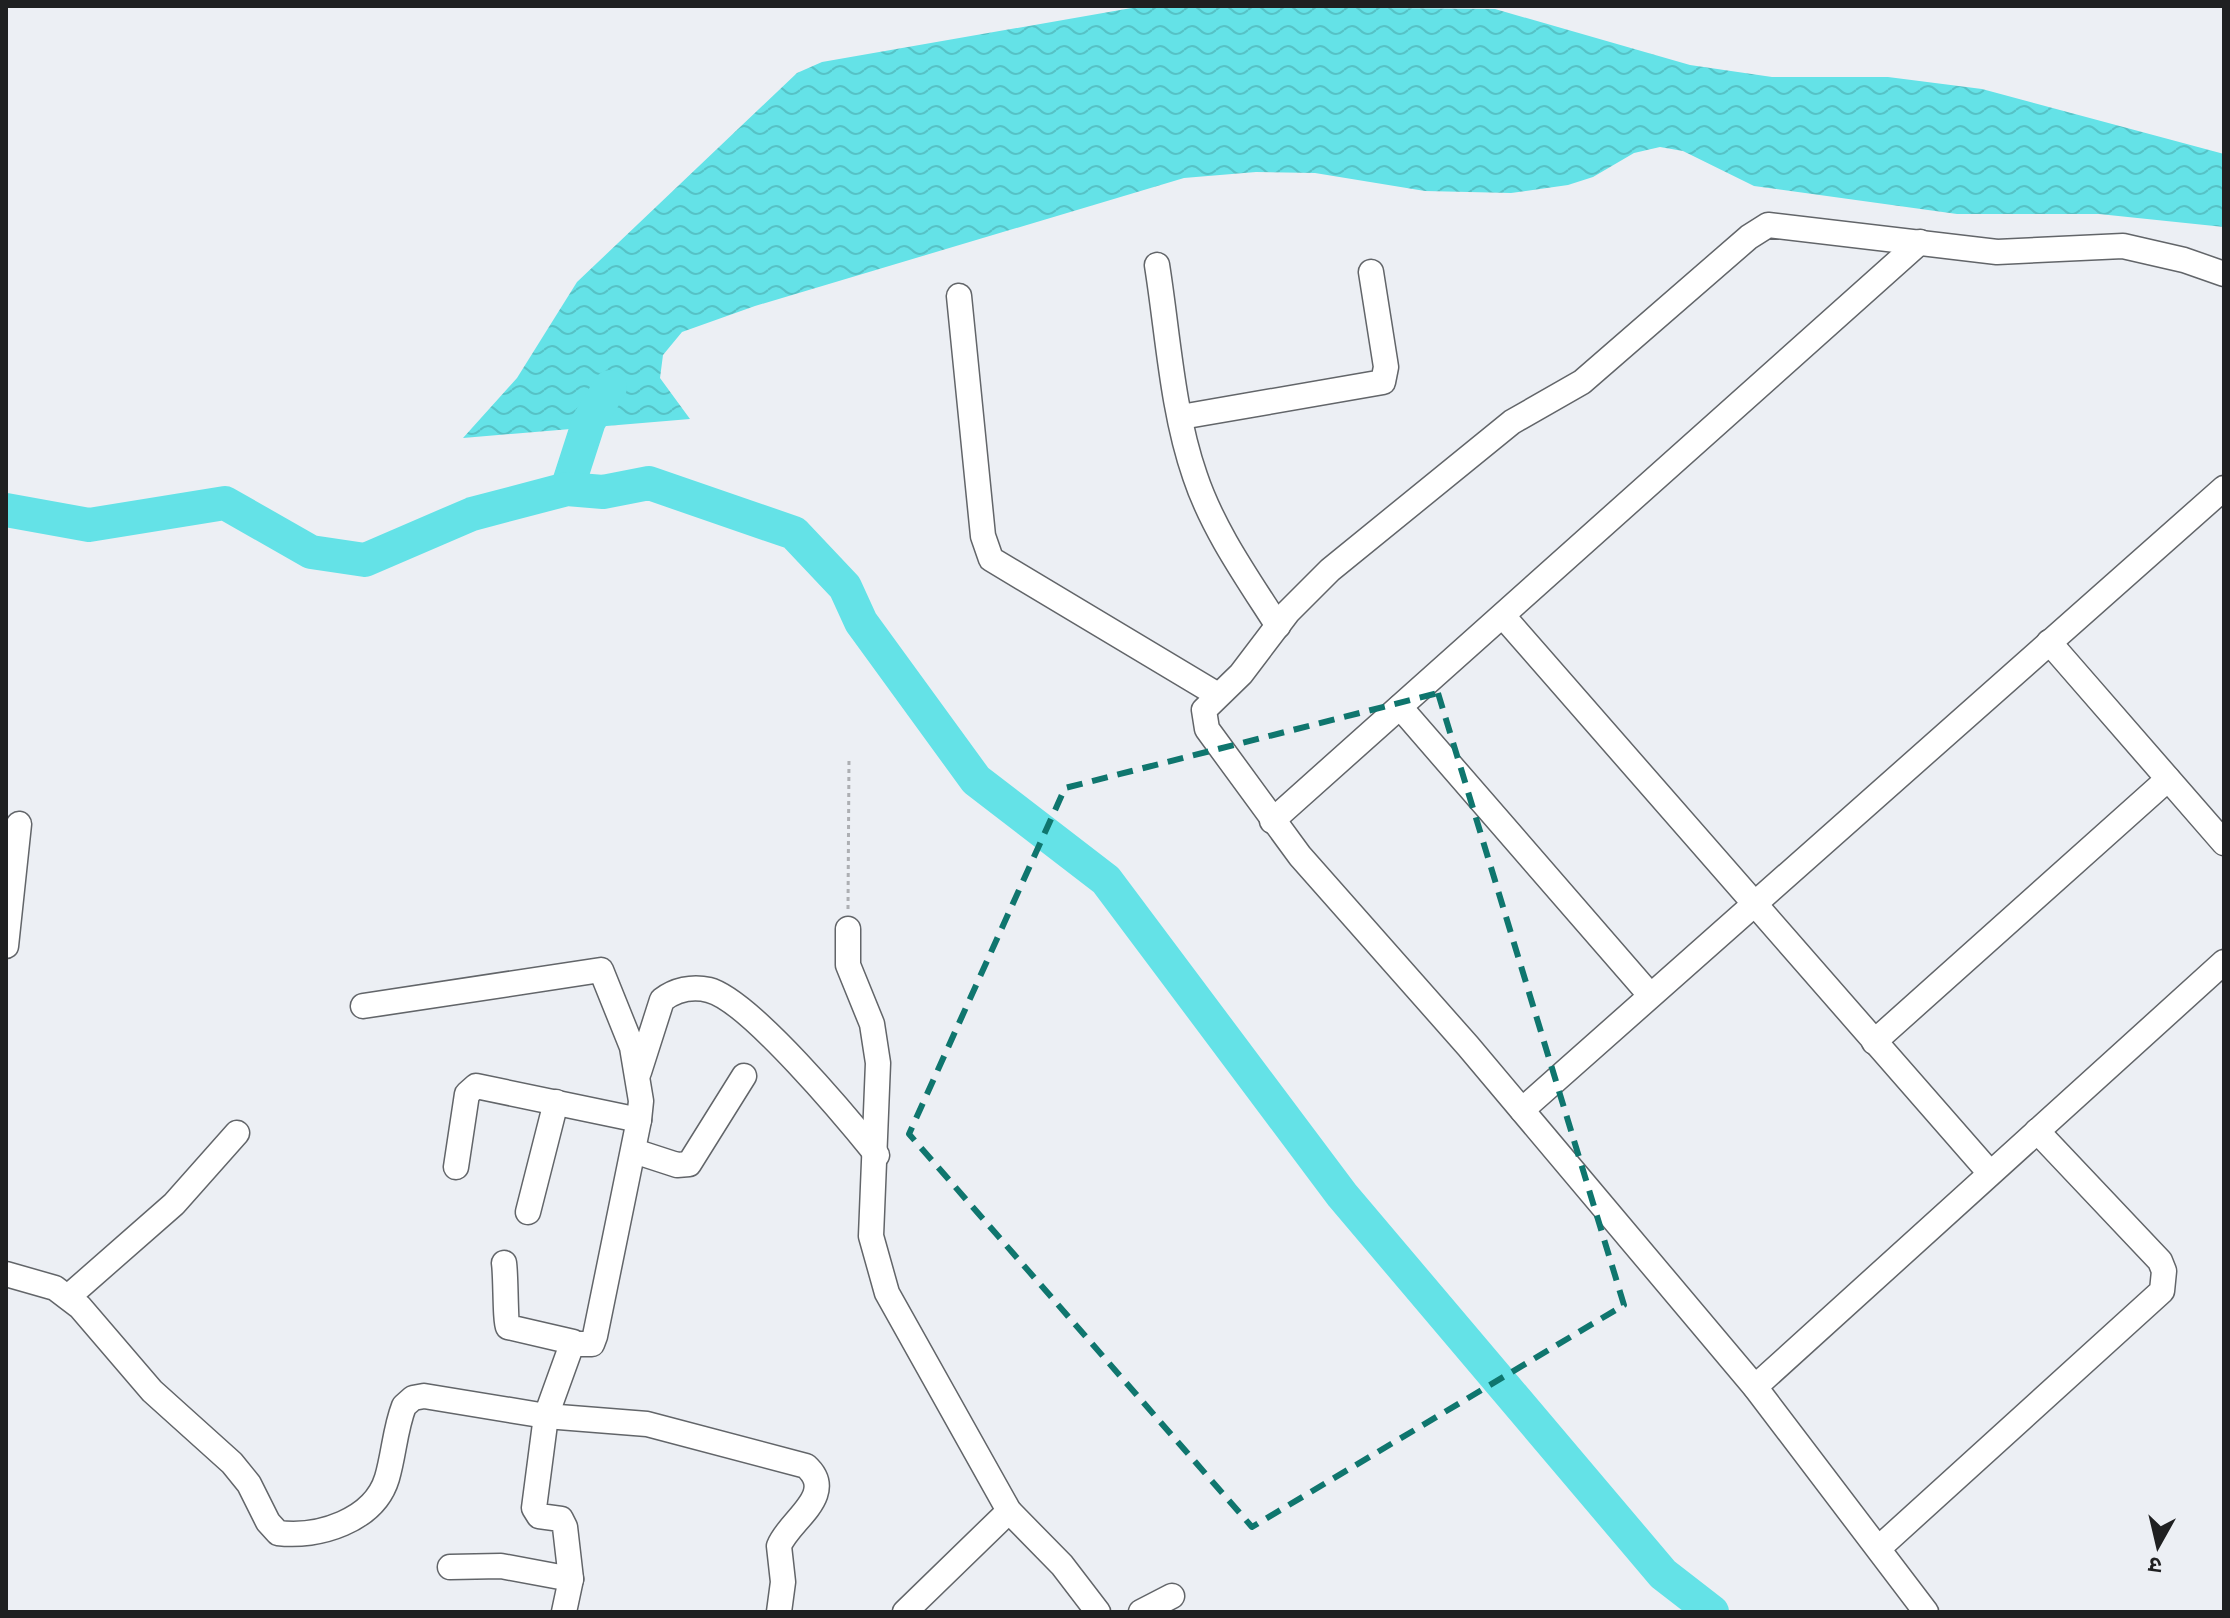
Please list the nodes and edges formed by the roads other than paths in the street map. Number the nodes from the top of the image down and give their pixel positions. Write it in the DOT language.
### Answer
graph roads {
  1 [pos="1920,242"];
  2 [pos="1157,265"];
  3 [pos="1371,272"];
  4 [pos="2224,274"];
  5 [pos="959,296"];
  6 [pos="1181,417"];
  7 [pos="2224,488"];
  8 [pos="1503,616"];
  9 [pos="1278,626"];
  10 [pos="2049,642"];
  11 [pos="1218,695"];
  12 [pos="1400,707"];
  13 [pos="2168,779"];
  14 [pos="1272,821"];
  15 [pos="19,824"];
  16 [pos="2224,843"];
  17 [pos="1752,904"];
  18 [pos="848,929"];
  19 [pos="6,946"];
  20 [pos="2224,962"];
  21 [pos="1650,995"];
  22 [pos="363,1006"];
  23 [pos="1874,1042"];
  24 [pos="638,1074"];
  25 [pos="744,1076"];
  26 [pos="556,1102"];
  27 [pos="1522,1110"];
  28 [pos="639,1120"];
  29 [pos="2037,1131"];
  30 [pos="237,1133"];
  31 [pos="634,1151"];
  32 [pos="877,1155"];
  33 [pos="456,1167"];
  34 [pos="1990,1173"];
  35 [pos="528,1212"];
  36 [pos="504,1263"];
  37 [pos="6,1274"];
  38 [pos="68,1297"];
  39 [pos="573,1342"];
  40 [pos="1755,1387"];
  41 [pos="546,1416"];
  42 [pos="1009,1511"];
  43 [pos="1880,1547"];
  44 [pos="450,1567"];
  45 [pos="571,1579"];
  46 [pos="1172,1596"];
  47 [pos="564,1612"];
  48 [pos="779,1612"];
  49 [pos="905,1612"];
  50 [pos="1098,1612"];
  51 [pos="1141,1612"];
  52 [pos="1926,1612"];
  1 -- 4 [label="street"];
  1 -- 8 [label="street"];
  1 -- 9 [label="street"];
  2 -- 6 [label="street"];
  3 -- 6 [label="street"];
  5 -- 11 [label="street"];
  6 -- 9 [label="street"];
  7 -- 10 [label="street"];
  8 -- 12 [label="street"];
  8 -- 17 [label="street"];
  9 -- 11 [label="street"];
  10 -- 13 [label="street"];
  10 -- 17 [label="street"];
  11 -- 14 [label="street"];
  12 -- 14 [label="street"];
  12 -- 21 [label="street"];
  13 -- 16 [label="street"];
  13 -- 23 [label="street"];
  14 -- 27 [label="street"];
  15 -- 19 [label="street"];
  17 -- 21 [label="street"];
  17 -- 23 [label="street"];
  18 -- 32 [label="street"];
  20 -- 29 [label="street"];
  21 -- 27 [label="street"];
  22 -- 24 [label="street"];
  23 -- 34 [label="street"];
  24 -- 28 [label="street"];
  24 -- 32 [label="street"];
  25 -- 31 [label="street"];
  26 -- 28 [label="street"];
  26 -- 33 [label="street"];
  26 -- 35 [label="street"];
  27 -- 40 [label="street"];
  28 -- 31 [label="street"];
  29 -- 34 [label="street"];
  29 -- 43 [label="street"];
  30 -- 38 [label="street"];
  31 -- 39 [label="street"];
  32 -- 42 [label="street"];
  34 -- 40 [label="street"];
  36 -- 39 [label="street"];
  37 -- 38 [label="street"];
  38 -- 41 [label="street"];
  39 -- 41 [label="street"];
  40 -- 43 [label="street"];
  41 -- 45 [label="street"];
  41 -- 48 [label="street"];
  42 -- 49 [label="street"];
  42 -- 50 [label="street"];
  43 -- 52 [label="street"];
  44 -- 45 [label="street"];
  45 -- 47 [label="street"];
  46 -- 51 [label="street"];
}
